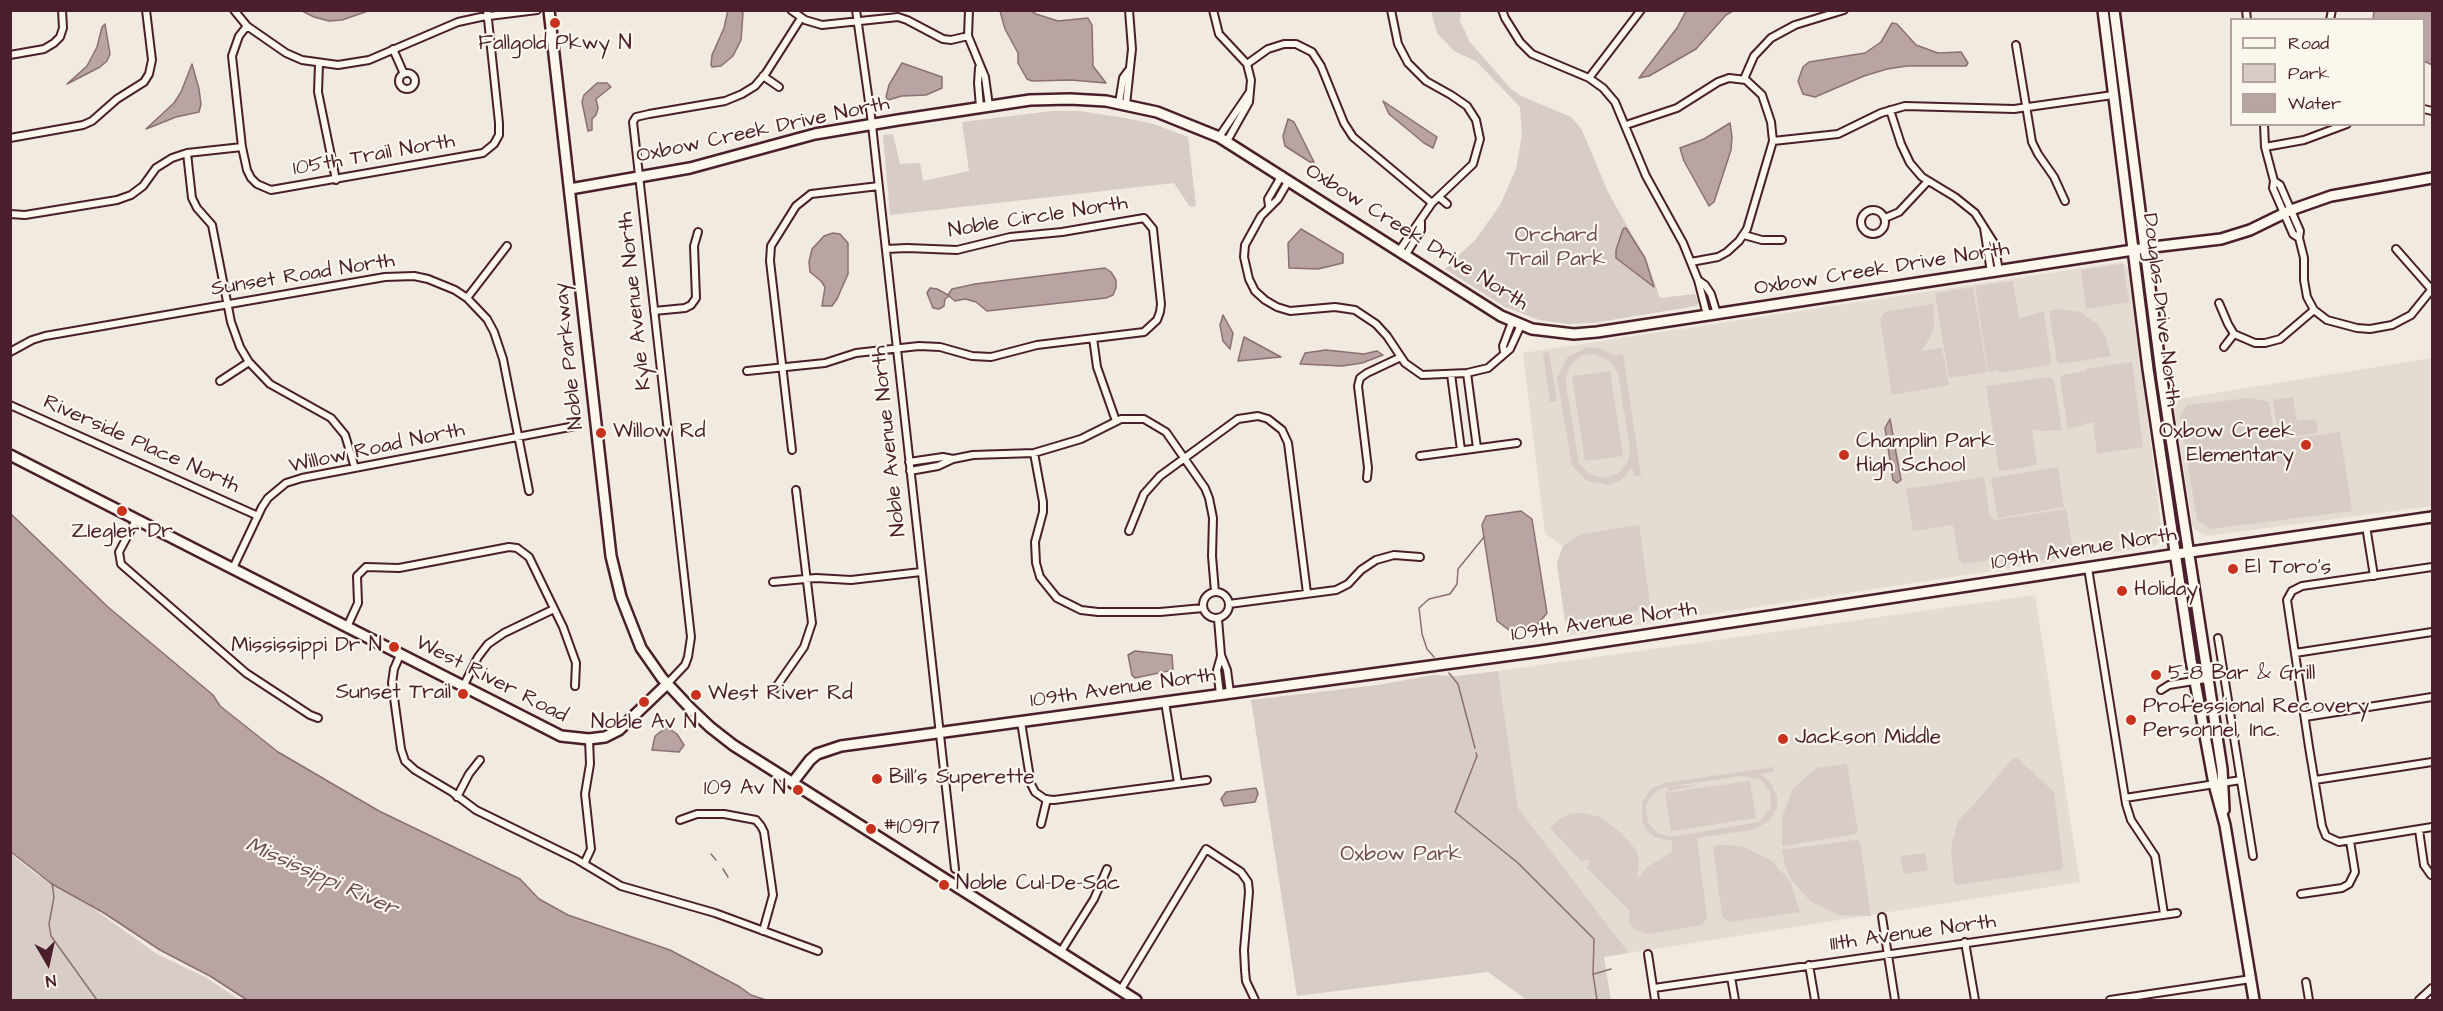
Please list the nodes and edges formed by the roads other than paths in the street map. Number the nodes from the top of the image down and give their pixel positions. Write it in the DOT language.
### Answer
graph roads {
  1 [pos="62,10"];
  2 [pos="146,10"];
  3 [pos="234,10"];
  4 [pos="537,10"];
  5 [pos="549,10"];
  6 [pos="791,10"];
  7 [pos="856,10"];
  8 [pos="969,10"];
  9 [pos="1129,10"];
  10 [pos="1213,10"];
  11 [pos="1391,10"];
  12 [pos="1502,10"];
  13 [pos="1641,10"];
  14 [pos="1844,10"];
  15 [pos="2103,10"];
  16 [pos="2114,10"];
  17 [pos="487,13"];
  18 [pos="801,18"];
  19 [pos="858,22"];
  20 [pos="247,26"];
  21 [pos="968,36"];
  22 [pos="2016,45"];
  23 [pos="393,49"];
  24 [pos="10,55"];
  25 [pos="1247,63"];
  26 [pos="319,64"];
  27 [pos="404,74"];
  28 [pos="763,76"];
  29 [pos="1589,78"];
  30 [pos="1744,79"];
  31 [pos="779,87"];
  32 [pos="2114,95"];
  33 [pos="1122,104"];
  34 [pos="984,106"];
  35 [pos="2027,108"];
  36 [pos="1890,110"];
  37 [pos="872,124"];
  38 [pos="1626,125"];
  39 [pos="2264,126"];
  40 [pos="2342,126"];
  41 [pos="10,138"];
  42 [pos="1223,139"];
  43 [pos="1773,141"];
  44 [pos="242,147"];
  45 [pos="2265,147"];
  46 [pos="188,153"];
  47 [pos="639,178"];
  48 [pos="1286,178"];
  49 [pos="2433,178"];
  50 [pos="336,180"];
  51 [pos="1928,181"];
  52 [pos="879,186"];
  53 [pos="570,189"];
  54 [pos="1439,196"];
  55 [pos="2065,201"];
  56 [pos="1432,203"];
  57 [pos="1447,204"];
  58 [pos="2288,212"];
  59 [pos="10,214"];
  60 [pos="1885,219"];
  61 [pos="698,232"];
  62 [pos="1744,235"];
  63 [pos="1782,240"];
  64 [pos="507,246"];
  65 [pos="2144,248"];
  66 [pos="886,249"];
  67 [pos="2396,249"];
  68 [pos="2134,250"];
  69 [pos="1402,253"];
  70 [pos="1691,262"];
  71 [pos="1995,271"];
  72 [pos="1698,280"];
  73 [pos="2432,289"];
  74 [pos="467,298"];
  75 [pos="2219,303"];
  76 [pos="228,305"];
  77 [pos="2314,310"];
  78 [pos="654,311"];
  79 [pos="1717,314"];
  80 [pos="1707,315"];
  81 [pos="1516,323"];
  82 [pos="2234,334"];
  83 [pos="1093,338"];
  84 [pos="2224,347"];
  85 [pos="897,348"];
  86 [pos="10,352"];
  87 [pos="1401,357"];
  88 [pos="249,362"];
  89 [pos="783,367"];
  90 [pos="747,371"];
  91 [pos="1467,373"];
  92 [pos="1451,374"];
  93 [pos="220,381"];
  94 [pos="10,405"];
  95 [pos="1116,421"];
  96 [pos="575,426"];
  97 [pos="518,436"];
  98 [pos="1517,443"];
  99 [pos="1477,448"];
  100 [pos="792,450"];
  101 [pos="1461,450"];
  102 [pos="1035,453"];
  103 [pos="10,455"];
  104 [pos="1420,456"];
  105 [pos="1184,458"];
  106 [pos="953,459"];
  107 [pos="909,462"];
  108 [pos="355,468"];
  109 [pos="910,471"];
  110 [pos="1367,478"];
  111 [pos="796,490"];
  112 [pos="529,491"];
  113 [pos="258,516"];
  114 [pos="2433,517"];
  115 [pos="136,520"];
  116 [pos="2366,526"];
  117 [pos="1129,531"];
  118 [pos="2188,552"];
  119 [pos="2176,554"];
  120 [pos="1420,557"];
  121 [pos="2433,567"];
  122 [pos="232,568"];
  123 [pos="2088,568"];
  124 [pos="921,572"];
  125 [pos="2374,576"];
  126 [pos="807,579"];
  127 [pos="773,582"];
  128 [pos="1215,592"];
  129 [pos="1307,593"];
  130 [pos="1229,604"];
  131 [pos="1203,608"];
  132 [pos="554,609"];
  133 [pos="1218,618"];
  134 [pos="347,627"];
  135 [pos="2433,632"];
  136 [pos="2218,638"];
  137 [pos="2295,653"];
  138 [pos="400,655"];
  139 [pos="2206,679"];
  140 [pos="2195,681"];
  141 [pos="667,684"];
  142 [pos="575,686"];
  143 [pos="463,687"];
  144 [pos="774,690"];
  145 [pos="2161,690"];
  146 [pos="1225,693"];
  147 [pos="2433,697"];
  148 [pos="1165,702"];
  149 [pos="2305,717"];
  150 [pos="318,718"];
  151 [pos="1021,722"];
  152 [pos="940,732"];
  153 [pos="589,739"];
  154 [pos="480,760"];
  155 [pos="2433,762"];
  156 [pos="1207,780"];
  157 [pos="2241,780"];
  158 [pos="2315,780"];
  159 [pos="793,782"];
  160 [pos="1178,783"];
  161 [pos="2219,783"];
  162 [pos="457,797"];
  163 [pos="2125,798"];
  164 [pos="1047,799"];
  165 [pos="680,820"];
  166 [pos="1041,824"];
  167 [pos="2433,827"];
  168 [pos="2419,830"];
  169 [pos="2350,841"];
  170 [pos="2253,855"];
  171 [pos="584,864"];
  172 [pos="955,869"];
  173 [pos="1107,869"];
  174 [pos="2431,875"];
  175 [pos="2301,894"];
  176 [pos="2177,913"];
  177 [pos="2164,914"];
  178 [pos="1882,917"];
  179 [pos="763,931"];
  180 [pos="1965,942"];
  181 [pos="818,951"];
  182 [pos="1887,953"];
  183 [pos="1060,954"];
  184 [pos="1648,954"];
  185 [pos="1809,965"];
  186 [pos="1731,977"];
  187 [pos="2251,980"];
  188 [pos="2306,982"];
  189 [pos="1654,988"];
  190 [pos="2433,988"];
  191 [pos="1120,991"];
  192 [pos="1136,1000"];
  193 [pos="1256,1000"];
  194 [pos="1656,1000"];
  195 [pos="1735,1000"];
  196 [pos="1815,1000"];
  197 [pos="1895,1000"];
  198 [pos="1975,1000"];
  199 [pos="2110,1000"];
  200 [pos="2254,1000"];
  201 [pos="2309,1000"];
  202 [pos="2419,1000"];
  1 -- 24 [label="street"];
  2 -- 41 [label="street"];
  3 -- 20 [label="street"];
  4 -- 17 [label="street"];
  5 -- 53 [label="street, Noble Parkway"];
  6 -- 18 [label="street"];
  7 -- 19 [label="street, Noble Avenue North"];
  8 -- 21 [label="street"];
  9 -- 33 [label="street"];
  10 -- 25 [label="street"];
  11 -- 54 [label="street"];
  12 -- 29 [label="street"];
  13 -- 29 [label="street"];
  14 -- 30 [label="street"];
  15 -- 32 [label="street, Douglas Drive North"];
  16 -- 65 [label="street, Douglas Drive North"];
  17 -- 23 [label="street"];
  17 -- 50 [label="street, 105th Trail North"];
  18 -- 19 [label="street"];
  18 -- 28 [label="street"];
  19 -- 21 [label="street"];
  19 -- 37 [label="street, Noble Avenue North"];
  20 -- 26 [label="street"];
  20 -- 44 [label="street"];
  21 -- 34 [label="street"];
  22 -- 35 [label="street"];
  23 -- 26 [label="street"];
  23 -- 27 [label="street"];
  25 -- 42 [label="street"];
  25 -- 56 [label="street"];
  26 -- 50 [label="street"];
  28 -- 31 [label="street"];
  28 -- 47 [label="street, Kyle Avenue North"];
  29 -- 38 [label="street"];
  30 -- 38 [label="street"];
  30 -- 43 [label="street"];
  32 -- 35 [label="street"];
  32 -- 68 [label="street, Douglas Drive North"];
  33 -- 34 [label="street, Oxbow Creek Drive North"];
  33 -- 42 [label="street, Oxbow Creek Drive North"];
  34 -- 37 [label="street, Oxbow Creek Drive North"];
  35 -- 36 [label="street"];
  35 -- 55 [label="street"];
  36 -- 43 [label="street"];
  36 -- 51 [label="street"];
  37 -- 47 [label="street, Oxbow Creek Drive North"];
  37 -- 52 [label="street, Noble Avenue North"];
  38 -- 70 [label="street"];
  39 -- 45 [label="street"];
  40 -- 45 [label="street"];
  42 -- 48 [label="street, Oxbow Creek Drive North"];
  43 -- 62 [label="street"];
  44 -- 46 [label="street"];
  44 -- 50 [label="street, 105th Trail North"];
  45 -- 58 [label="street"];
  46 -- 59 [label="street"];
  46 -- 76 [label="street"];
  47 -- 53 [label="street, Oxbow Creek Drive North"];
  47 -- 78 [label="street, Kyle Avenue North"];
  48 -- 69 [label="street, Oxbow Creek Drive North"];
  48 -- 87 [label="street"];
  49 -- 58 [label="street, Oxbow Creek Drive North"];
  51 -- 60 [label="street"];
  51 -- 71 [label="street"];
  52 -- 66 [label="street, Noble Avenue North"];
  52 -- 89 [label="street"];
  53 -- 141 [label="street, Noble Parkway"];
  54 -- 56 [label="street"];
  54 -- 57 [label="street"];
  56 -- 69 [label="street"];
  58 -- 65 [label="street, Oxbow Creek Drive North"];
  58 -- 77 [label="street"];
  60 -- 60 [label="street"];
  61 -- 78 [label="street"];
  62 -- 63 [label="street"];
  62 -- 70 [label="street"];
  64 -- 74 [label="street"];
  65 -- 68 [label="street, Oxbow Creek Drive North"];
  65 -- 118 [label="street, Douglas Drive North"];
  66 -- 83 [label="street, Noble Circle North"];
  66 -- 85 [label="street, Noble Avenue North"];
  67 -- 73 [label="street"];
  68 -- 71 [label="street, Oxbow Creek Drive North"];
  68 -- 119 [label="street, Douglas Drive North"];
  69 -- 81 [label="street, Oxbow Creek Drive North"];
  70 -- 72 [label="street"];
  71 -- 79 [label="street, Oxbow Creek Drive North"];
  72 -- 79 [label="street"];
  72 -- 80 [label="street"];
  73 -- 77 [label="street"];
  74 -- 76 [label="street, Sunset Road North"];
  74 -- 97 [label="street, Sunset Road North"];
  75 -- 82 [label="street"];
  76 -- 86 [label="street, Sunset Road North"];
  76 -- 88 [label="street"];
  77 -- 82 [label="street"];
  78 -- 141 [label="street, Kyle Avenue North"];
  79 -- 80 [label="street, Oxbow Creek Drive North"];
  80 -- 81 [label="street, Oxbow Creek Drive North"];
  81 -- 91 [label="street"];
  82 -- 84 [label="street"];
  83 -- 85 [label="street, Noble Circle North"];
  83 -- 95 [label="street"];
  85 -- 89 [label="street, Noble Circle North"];
  85 -- 107 [label="street, Noble Avenue North"];
  87 -- 92 [label="street"];
  87 -- 110 [label="street"];
  88 -- 93 [label="street"];
  88 -- 108 [label="street"];
  89 -- 90 [label="street, Noble Circle North"];
  89 -- 100 [label="street"];
  91 -- 92 [label="street"];
  91 -- 99 [label="street"];
  92 -- 101 [label="street"];
  94 -- 113 [label="street, Riverside Place North"];
  95 -- 102 [label="street"];
  95 -- 105 [label="street"];
  96 -- 97 [label="street, Willow Road North"];
  97 -- 108 [label="street, Willow Road North"];
  97 -- 112 [label="street, Sunset Road North"];
  98 -- 99 [label="street"];
  99 -- 101 [label="street"];
  101 -- 104 [label="street"];
  102 -- 106 [label="street"];
  102 -- 131 [label="street"];
  103 -- 115 [label="street, West River Road"];
  105 -- 117 [label="street"];
  105 -- 128 [label="street"];
  105 -- 129 [label="street"];
  106 -- 107 [label="street"];
  106 -- 109 [label="street"];
  107 -- 109 [label="street, Noble Avenue North"];
  108 -- 113 [label="street, Willow Road North"];
  109 -- 124 [label="street, Noble Avenue North"];
  111 -- 126 [label="street"];
  113 -- 122 [label="street, Willow Road North"];
  114 -- 116 [label="street, 109th Avenue North"];
  115 -- 122 [label="street, West River Road"];
  115 -- 150 [label="street"];
  116 -- 118 [label="street, 109th Avenue North"];
  116 -- 125 [label="street"];
  118 -- 119 [label="street, 109th Avenue North"];
  118 -- 139 [label="street, Douglas Drive North"];
  119 -- 123 [label="street, 109th Avenue North"];
  119 -- 140 [label="street, Douglas Drive North"];
  120 -- 129 [label="street"];
  121 -- 125 [label="street"];
  122 -- 134 [label="street, West River Road"];
  123 -- 146 [label="street, 109th Avenue North"];
  123 -- 163 [label="street"];
  124 -- 126 [label="street"];
  124 -- 152 [label="street, Noble Avenue North"];
  125 -- 137 [label="street"];
  126 -- 127 [label="street"];
  126 -- 144 [label="street"];
  128 -- 130 [label="street"];
  128 -- 131 [label="street"];
  129 -- 130 [label="street"];
  130 -- 133 [label="street"];
  131 -- 133 [label="street"];
  132 -- 134 [label="street"];
  132 -- 142 [label="street"];
  132 -- 143 [label="street"];
  133 -- 146 [label="street"];
  134 -- 138 [label="street, West River Road"];
  135 -- 137 [label="street"];
  136 -- 157 [label="street"];
  137 -- 149 [label="street"];
  138 -- 143 [label="street, West River Road"];
  138 -- 162 [label="street"];
  139 -- 140 [label="street"];
  139 -- 161 [label="street, Douglas Drive North"];
  140 -- 145 [label="street"];
  140 -- 161 [label="street, Douglas Drive North"];
  141 -- 153 [label="street, West River Road"];
  141 -- 159 [label="street"];
  143 -- 153 [label="street, West River Road"];
  146 -- 148 [label="street, 109th Avenue North"];
  147 -- 149 [label="street"];
  148 -- 151 [label="street, 109th Avenue North"];
  148 -- 160 [label="street"];
  149 -- 158 [label="street"];
  151 -- 152 [label="street, 109th Avenue North"];
  151 -- 164 [label="street"];
  152 -- 159 [label="street, 109th Avenue North"];
  152 -- 172 [label="street, Noble Avenue North"];
  153 -- 171 [label="street"];
  154 -- 162 [label="street"];
  155 -- 158 [label="street"];
  156 -- 160 [label="street"];
  157 -- 161 [label="street"];
  157 -- 170 [label="street"];
  158 -- 169 [label="street"];
  159 -- 183 [label="street"];
  160 -- 164 [label="street"];
  161 -- 163 [label="street"];
  161 -- 187 [label="street, Douglas Drive North"];
  162 -- 171 [label="street"];
  163 -- 177 [label="street"];
  164 -- 166 [label="street"];
  165 -- 179 [label="street"];
  167 -- 168 [label="street"];
  168 -- 169 [label="street"];
  168 -- 174 [label="street"];
  169 -- 175 [label="street"];
  171 -- 179 [label="street"];
  173 -- 183 [label="street"];
  176 -- 177 [label="street, 111th Avenue North"];
  177 -- 180 [label="street, 111th Avenue North"];
  178 -- 182 [label="street"];
  179 -- 181 [label="street"];
  180 -- 182 [label="street, 111th Avenue North"];
  180 -- 198 [label="street"];
  182 -- 185 [label="street, 111th Avenue North"];
  182 -- 197 [label="street"];
  183 -- 191 [label="street"];
  184 -- 189 [label="street"];
  185 -- 186 [label="street, 111th Avenue North"];
  185 -- 196 [label="street"];
  186 -- 189 [label="street, 111th Avenue North"];
  186 -- 195 [label="street"];
  187 -- 199 [label="street"];
  187 -- 200 [label="street, Douglas Drive North"];
  188 -- 201 [label="street"];
  189 -- 194 [label="street"];
  190 -- 202 [label="street"];
  191 -- 192 [label="street"];
  191 -- 193 [label="street"];
}
